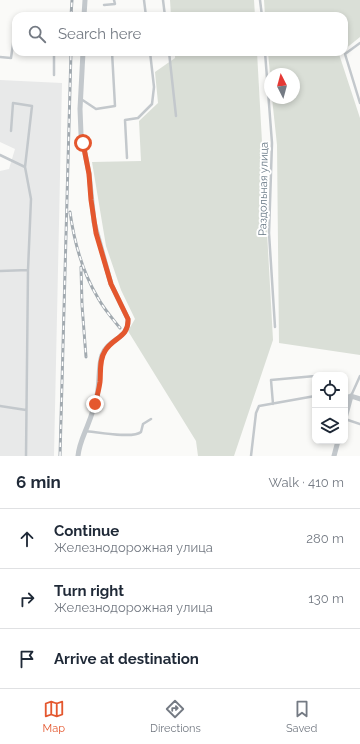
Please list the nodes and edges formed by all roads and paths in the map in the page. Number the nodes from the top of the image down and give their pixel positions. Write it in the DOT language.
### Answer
graph roads {
  1 [pos="85,0"];
  2 [pos="114,0"];
  3 [pos="144,0"];
  4 [pos="163,0"];
  5 [pos="260,0"];
  6 [pos="104,6"];
  7 [pos="84,12"];
  8 [pos="146,12"];
  9 [pos="164,12"];
  10 [pos="262,12"];
  11 [pos="360,43"];
  12 [pos="348,52"];
  13 [pos="12,56"];
  14 [pos="54,56"];
  15 [pos="83,56"];
  16 [pos="112,56"];
  17 [pos="150,56"];
  18 [pos="169,56"];
  19 [pos="265,56"];
  20 [pos="346,56"];
  21 [pos="0,57"];
  22 [pos="54,74"];
  23 [pos="81,98"];
  24 [pos="360,103"];
  25 [pos="176,116"];
  26 [pos="11,132"];
  27 [pos="0,155"];
  28 [pos="127,158"];
  29 [pos="25,167"];
  30 [pos="28,270"];
  31 [pos="0,271"];
  32 [pos="275,327"];
  33 [pos="312,376"];
  34 [pos="360,376"];
  35 [pos="348,396"];
  36 [pos="312,397"];
  37 [pos="360,399"];
  38 [pos="273,404"];
  39 [pos="0,406"];
  40 [pos="26,410"];
  41 [pos="151,419"];
  42 [pos="348,419"];
  43 [pos="360,424"];
  44 [pos="85,431"];
  45 [pos="337,444"];
  46 [pos="26,456"];
  47 [pos="78,456"];
  48 [pos="251,456"];
  49 [pos="334,456"];
  1 -- 7 [label="street"];
  2 -- 6 [label="lane"];
  3 -- 8 [label="lane"];
  4 -- 9 [label="lane"];
  5 -- 10 [label="lane"];
  11 -- 12 [label="lane"];
  13 -- 21 [label="lane"];
  14 -- 22 [label="lane"];
  15 -- 23 [label="street"];
  16 -- 23 [label="lane"];
  17 -- 28 [label="lane"];
  18 -- 25 [label="lane"];
  19 -- 32 [label="lane, Раздольная улица"];
  20 -- 24 [label="lane"];
  23 -- 44 [label="street"];
  26 -- 29 [label="lane"];
  27 -- 29 [label="lane"];
  29 -- 30 [label="lane"];
  30 -- 31 [label="lane"];
  30 -- 40 [label="lane"];
  33 -- 38 [label="lane"];
  34 -- 35 [label="lane"];
  35 -- 37 [label="street"];
  36 -- 38 [label="lane"];
  38 -- 48 [label="lane"];
  39 -- 40 [label="lane"];
  40 -- 46 [label="lane"];
  41 -- 44 [label="lane"];
  42 -- 43 [label="lane"];
  44 -- 47 [label="street"];
  45 -- 49 [label="street"];
}
